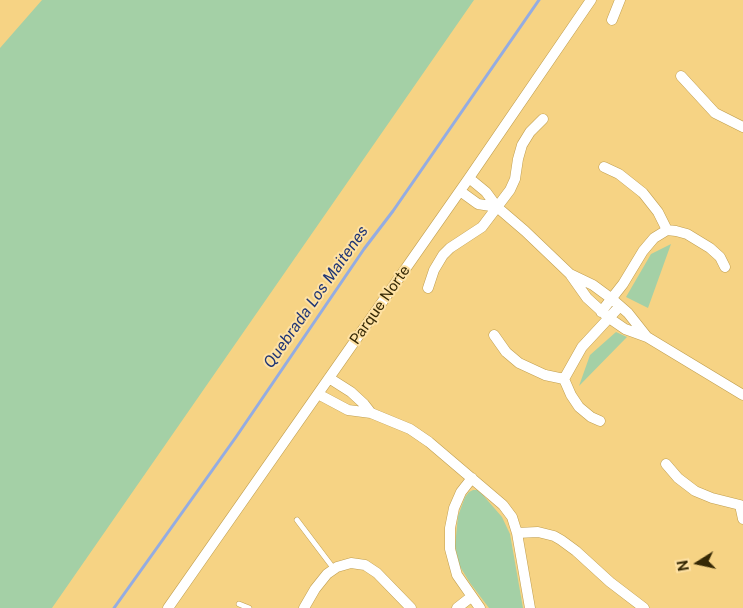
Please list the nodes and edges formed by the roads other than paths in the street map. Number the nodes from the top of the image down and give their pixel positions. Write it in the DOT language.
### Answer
graph roads {
  1 [pos="591,0"];
  2 [pos="620,0"];
  3 [pos="612,20"];
  4 [pos="681,76"];
  5 [pos="543,119"];
  6 [pos="743,127"];
  7 [pos="604,167"];
  8 [pos="469,178"];
  9 [pos="460,191"];
  10 [pos="497,208"];
  11 [pos="667,230"];
  12 [pos="725,267"];
  13 [pos="570,274"];
  14 [pos="428,288"];
  15 [pos="616,302"];
  16 [pos="605,315"];
  17 [pos="494,334"];
  18 [pos="646,337"];
  19 [pos="329,378"];
  20 [pos="564,378"];
  21 [pos="318,394"];
  22 [pos="743,395"];
  23 [pos="371,413"];
  24 [pos="600,421"];
  25 [pos="666,464"];
  26 [pos="472,478"];
  27 [pos="741,502"];
  28 [pos="743,519"];
  29 [pos="296,520"];
  30 [pos="517,533"];
  31 [pos="334,569"];
  32 [pos="471,597"];
  33 [pos="239,604"];
  34 [pos="168,608"];
  35 [pos="249,608"];
  36 [pos="304,608"];
  37 [pos="411,608"];
  38 [pos="457,608"];
  39 [pos="480,608"];
  40 [pos="530,608"];
  41 [pos="644,608"];
  1 -- 8 [label="street, Parque Norte"];
  2 -- 3 [label="street"];
  4 -- 6 [label="street"];
  5 -- 10 [label="street"];
  7 -- 11 [label="street"];
  8 -- 9 [label="street, Parque Norte"];
  8 -- 10 [label="street"];
  9 -- 10 [label="street"];
  9 -- 19 [label="street, Parque Norte"];
  10 -- 13 [label="street"];
  10 -- 14 [label="street"];
  11 -- 12 [label="street"];
  11 -- 15 [label="street"];
  13 -- 15 [label="street"];
  13 -- 16 [label="street"];
  15 -- 16 [label="street"];
  15 -- 18 [label="street"];
  16 -- 18 [label="street"];
  16 -- 20 [label="street"];
  17 -- 20 [label="street"];
  18 -- 22 [label="street"];
  19 -- 21 [label="street, Parque Norte"];
  19 -- 23 [label="street"];
  20 -- 24 [label="street"];
  21 -- 23 [label="street"];
  21 -- 34 [label="street, Parque Norte"];
  23 -- 26 [label="street"];
  25 -- 27 [label="street"];
  26 -- 30 [label="street"];
  26 -- 32 [label="street"];
  27 -- 28 [label="street"];
  29 -- 31 [label="lane"];
  30 -- 40 [label="street"];
  30 -- 41 [label="street"];
  31 -- 36 [label="street"];
  31 -- 37 [label="street"];
  32 -- 38 [label="street"];
  32 -- 39 [label="street"];
  33 -- 35 [label="lane"];
}
